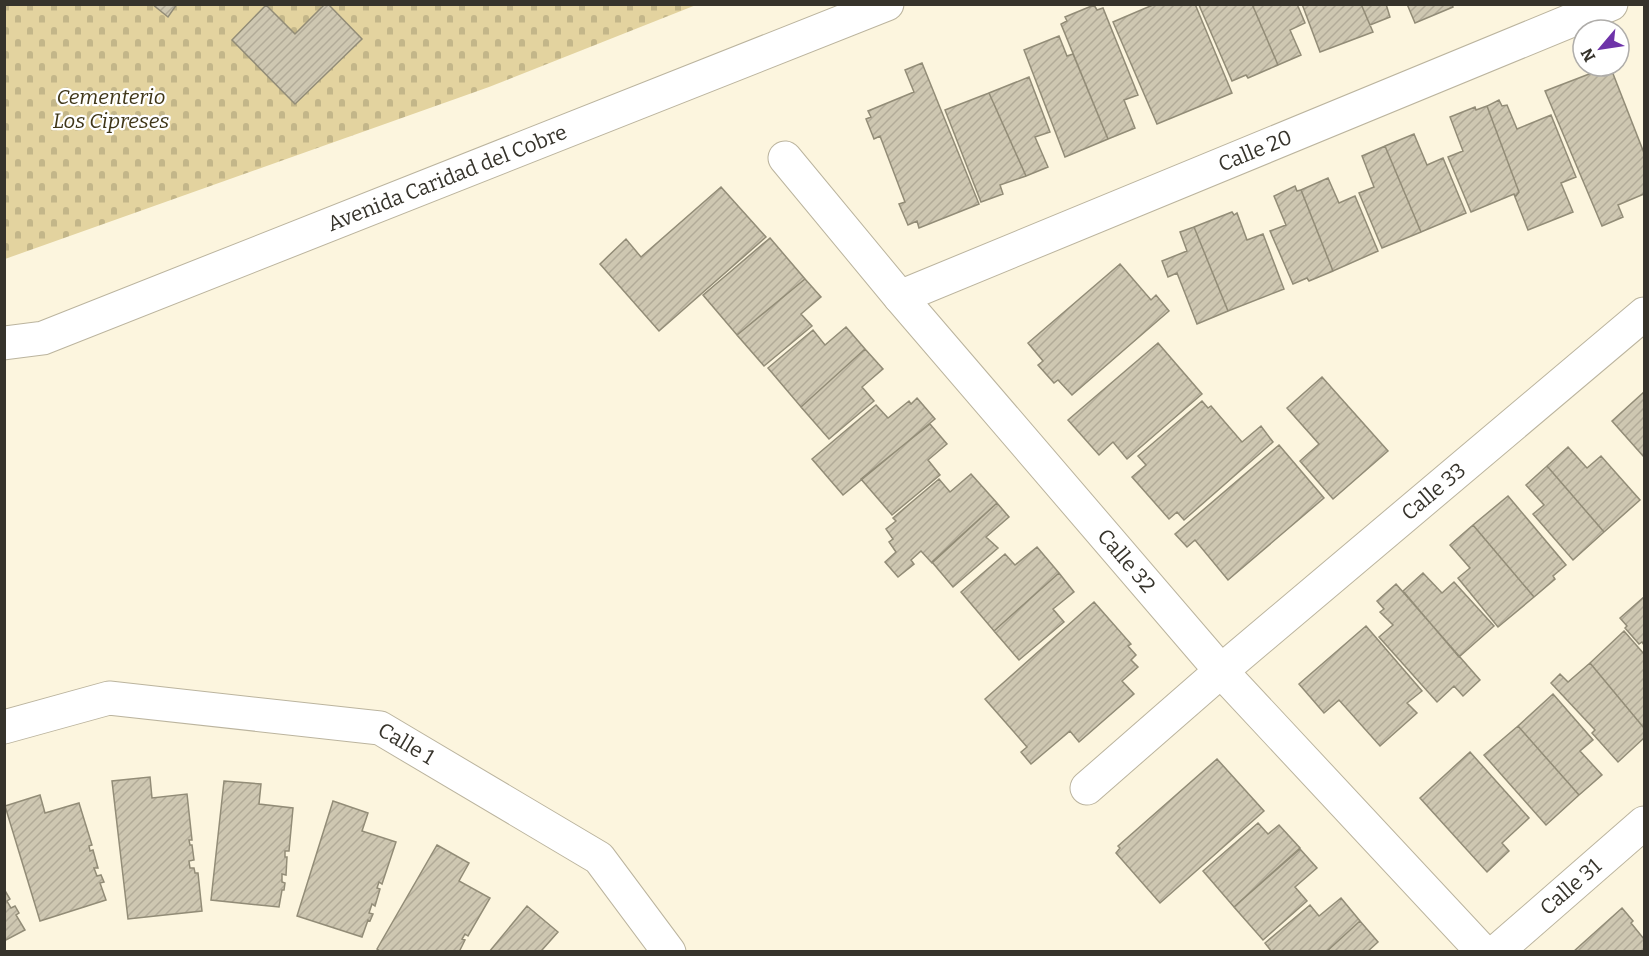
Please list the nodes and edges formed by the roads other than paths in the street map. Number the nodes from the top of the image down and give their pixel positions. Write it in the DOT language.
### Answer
graph roads {
  1 [pos="887,4"];
  2 [pos="1611,4"];
  3 [pos="785,158"];
  4 [pos="900,297"];
  5 [pos="1644,314"];
  6 [pos="4,343"];
  7 [pos="1221,671"];
  8 [pos="4,727"];
  9 [pos="1087,788"];
  10 [pos="1644,823"];
  11 [pos="669,951"];
  12 [pos="1483,951"];
  13 [pos="1496,951"];
  1 -- 6 [label="street, Avenida Caridad del Cobre"];
  2 -- 4 [label="street, Calle 20"];
  3 -- 4 [label="street, Calle 32"];
  4 -- 7 [label="street, Calle 32"];
  5 -- 7 [label="street, Calle 33"];
  7 -- 9 [label="street, Calle 33"];
  7 -- 12 [label="street, Calle 32"];
  8 -- 11 [label="street, Calle 1"];
  10 -- 13 [label="street, Calle 31"];
}
